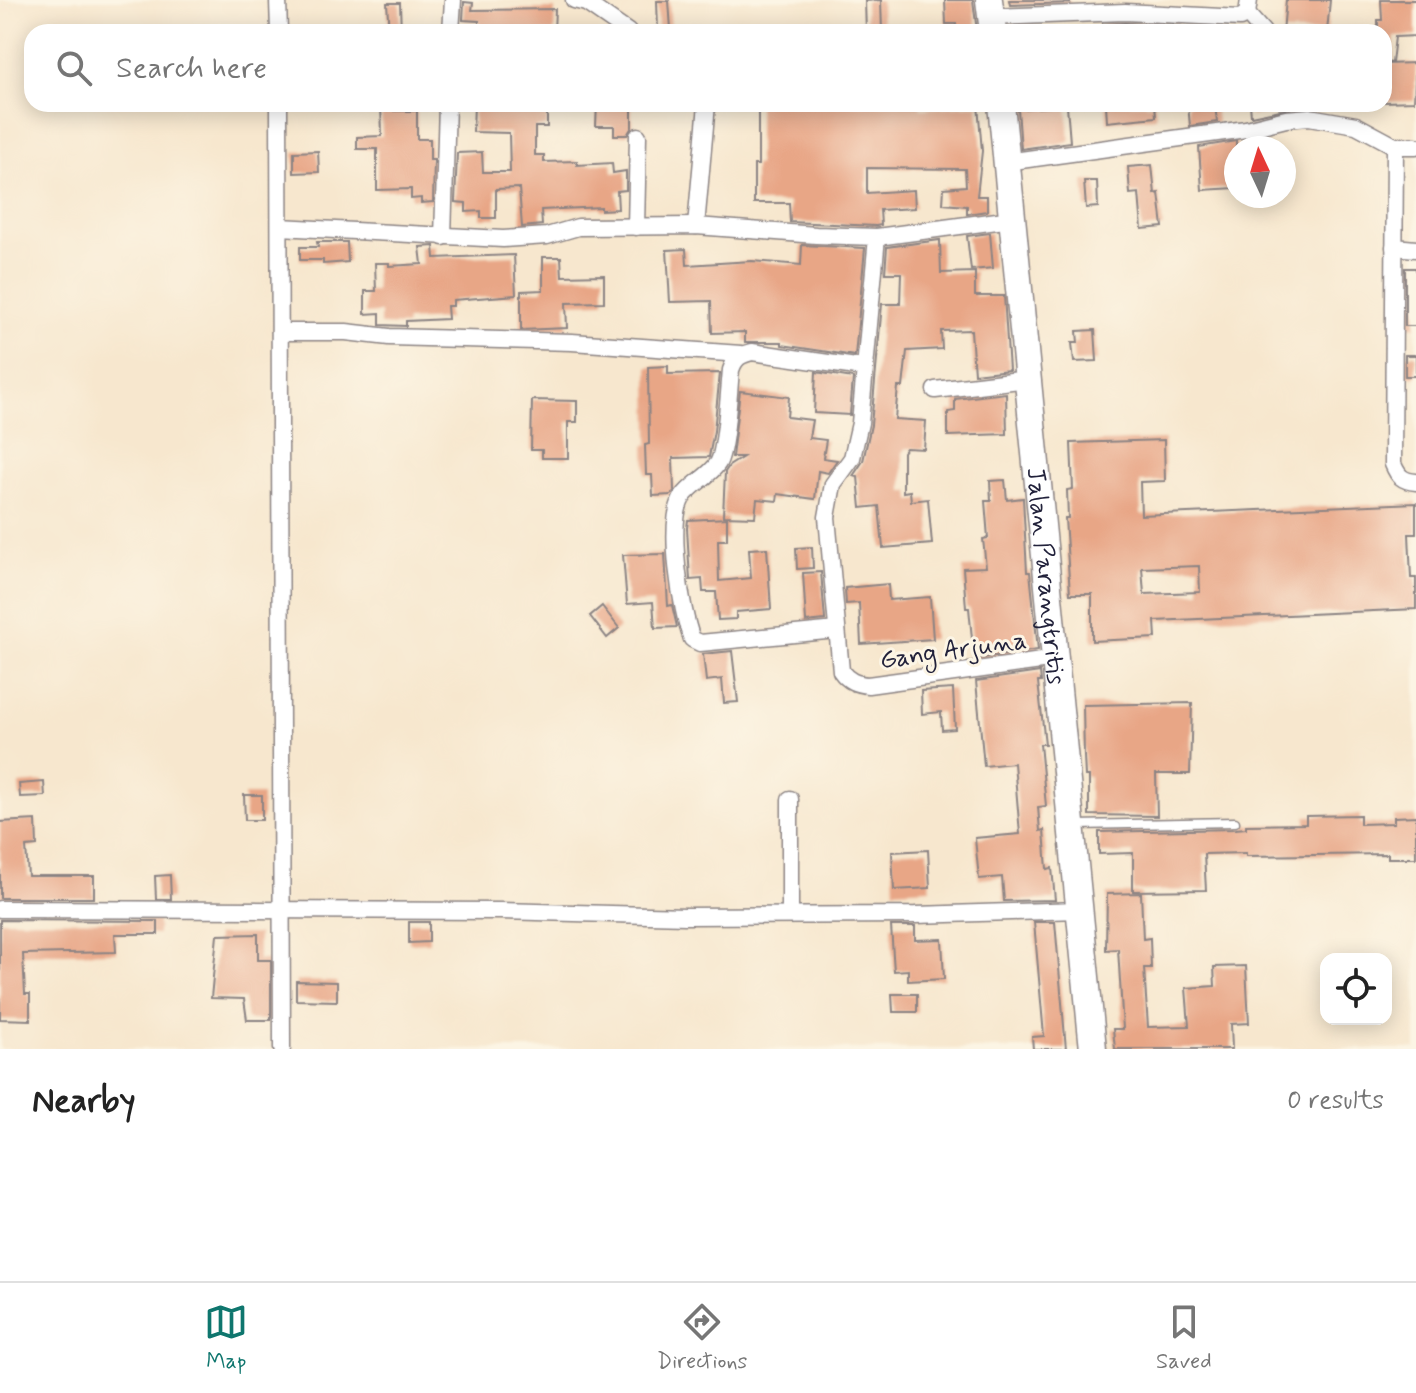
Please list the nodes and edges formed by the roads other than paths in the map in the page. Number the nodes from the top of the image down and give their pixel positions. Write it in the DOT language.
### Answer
graph roads {
  1 [pos="278,0"];
  2 [pos="453,0"];
  3 [pos="574,0"];
  4 [pos="1248,7"];
  5 [pos="991,16"];
  6 [pos="278,24"];
  7 [pos="452,24"];
  8 [pos="616,24"];
  9 [pos="279,112"];
  10 [pos="447,112"];
  11 [pos="706,112"];
  12 [pos="1002,112"];
  13 [pos="1272,112"];
  14 [pos="1272,123"];
  15 [pos="638,136"];
  16 [pos="1395,146"];
  17 [pos="1416,146"];
  18 [pos="1006,162"];
  19 [pos="1012,219"];
  20 [pos="696,226"];
  21 [pos="280,227"];
  22 [pos="636,227"];
  23 [pos="443,237"];
  24 [pos="877,237"];
  25 [pos="1394,247"];
  26 [pos="1416,249"];
  27 [pos="281,332"];
  28 [pos="741,354"];
  29 [pos="863,368"];
  30 [pos="1028,379"];
  31 [pos="935,390"];
  32 [pos="1416,482"];
  33 [pos="837,630"];
  34 [pos="1056,659"];
  35 [pos="790,799"];
  36 [pos="1235,822"];
  37 [pos="1072,825"];
  38 [pos="0,909"];
  39 [pos="281,910"];
  40 [pos="1080,910"];
  41 [pos="790,915"];
  42 [pos="282,1049"];
  43 [pos="1093,1049"];
  1 -- 6 [label="street"];
  2 -- 7 [label="street"];
  3 -- 8 [label="street"];
  4 -- 5 [label="street"];
  9 -- 21 [label="street"];
  10 -- 23 [label="street"];
  11 -- 20 [label="street"];
  12 -- 18 [label="main road, Jalan Parangtritis"];
  13 -- 14 [label="street"];
  14 -- 16 [label="street"];
  14 -- 18 [label="street"];
  15 -- 22 [label="street"];
  16 -- 17 [label="street"];
  16 -- 25 [label="street"];
  18 -- 19 [label="main road, Jalan Parangtritis"];
  19 -- 24 [label="street"];
  19 -- 30 [label="main road, Jalan Parangtritis"];
  20 -- 22 [label="street"];
  20 -- 24 [label="street"];
  21 -- 23 [label="street"];
  21 -- 27 [label="street"];
  22 -- 23 [label="street"];
  24 -- 29 [label="street, Gang Arjuna"];
  25 -- 26 [label="street"];
  25 -- 32 [label="street"];
  27 -- 28 [label="street"];
  27 -- 39 [label="street"];
  28 -- 29 [label="street"];
  28 -- 33 [label="street"];
  29 -- 33 [label="street, Gang Arjuna"];
  30 -- 31 [label="street"];
  30 -- 34 [label="main road, Jalan Parangtritis"];
  33 -- 34 [label="street, Gang Arjuna"];
  34 -- 37 [label="main road, Jalan Parangtritis"];
  35 -- 41 [label="street"];
  36 -- 37 [label="lane"];
  37 -- 40 [label="main road, Jalan Parangtritis"];
  38 -- 39 [label="street"];
  39 -- 41 [label="street"];
  39 -- 42 [label="street"];
  40 -- 41 [label="street"];
  40 -- 43 [label="main road, Jalan Parangtritis"];
}
